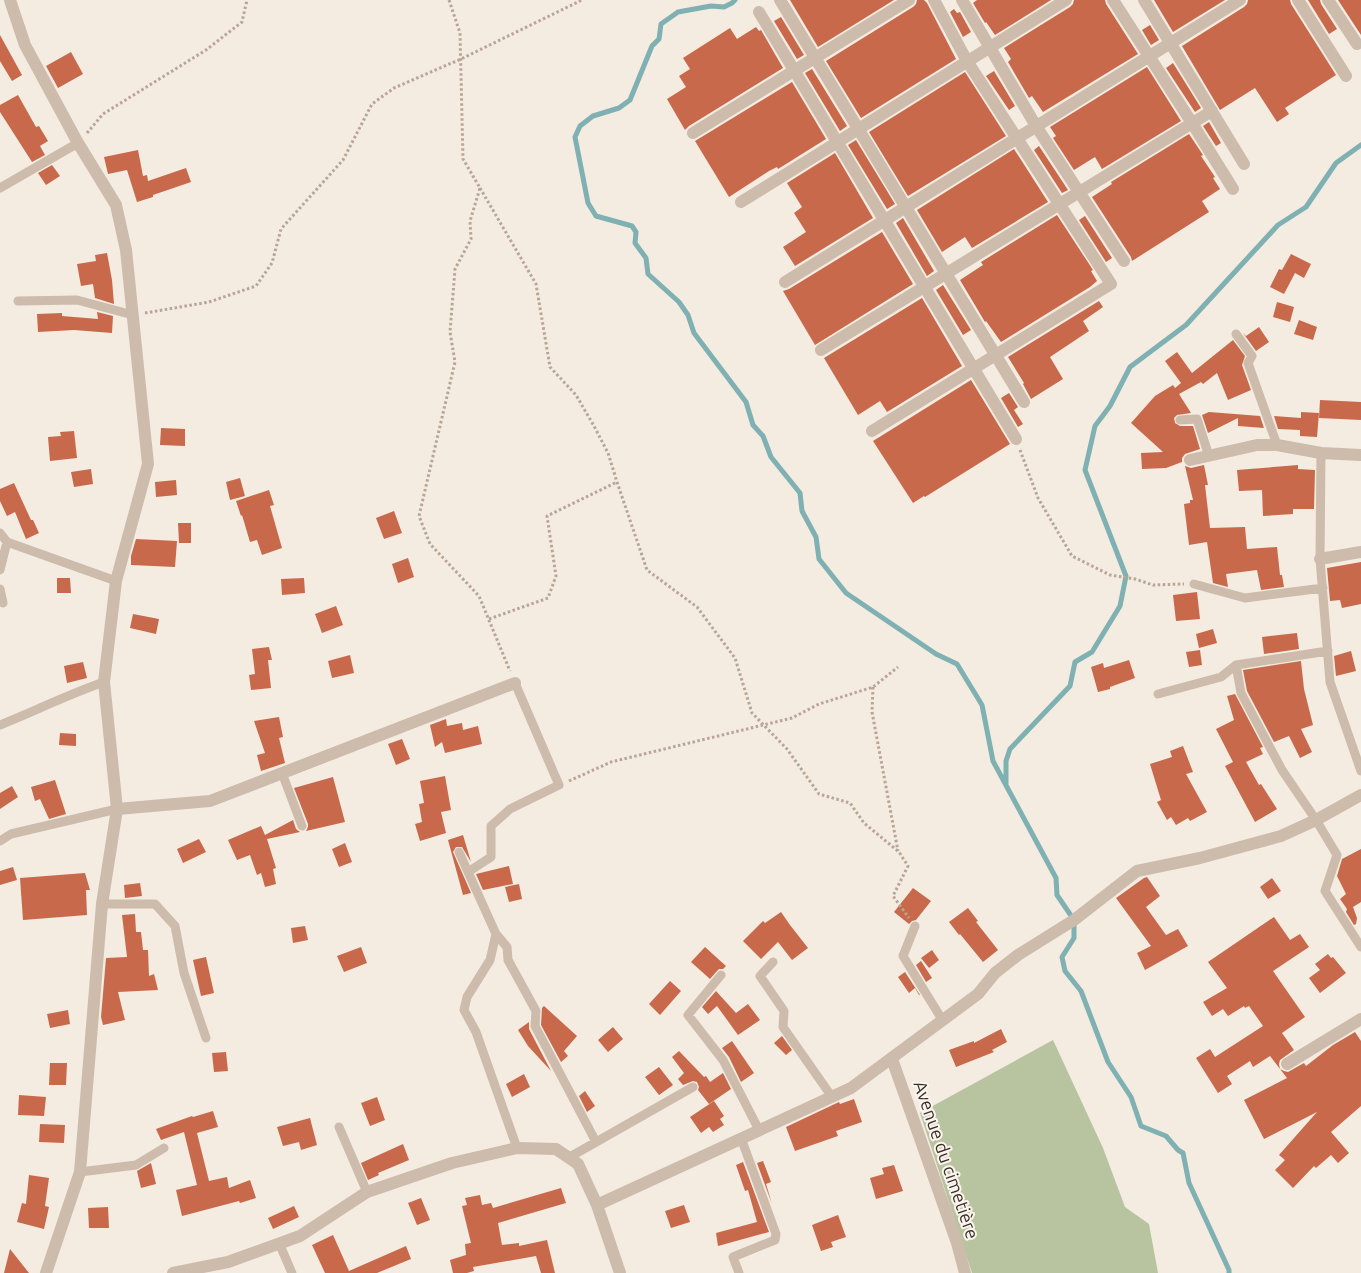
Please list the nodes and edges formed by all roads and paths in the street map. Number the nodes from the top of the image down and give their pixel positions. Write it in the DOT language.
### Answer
graph roads {
  1 [pos="10,0"];
  2 [pos="247,0"];
  3 [pos="450,0"];
  4 [pos="582,0"];
  5 [pos="780,0"];
  6 [pos="909,0"];
  7 [pos="934,0"];
  8 [pos="962,0"];
  9 [pos="1066,0"];
  10 [pos="1113,0"];
  11 [pos="1144,0"];
  12 [pos="1240,0"];
  13 [pos="1298,0"];
  14 [pos="1328,0"];
  15 [pos="759,12"];
  16 [pos="1170,43"];
  17 [pos="1357,44"];
  18 [pos="989,47"];
  19 [pos="1149,56"];
  20 [pos="815,58"];
  21 [pos="461,60"];
  22 [pos="967,61"];
  23 [pos="794,71"];
  24 [pos="1346,76"];
  25 [pos="1212,111"];
  26 [pos="1192,123"];
  27 [pos="1036,126"];
  28 [pos="858,129"];
  29 [pos="693,133"];
  30 [pos="1017,138"];
  31 [pos="837,142"];
  32 [pos="78,143"];
  33 [pos="1244,164"];
  34 [pos="0,188"];
  35 [pos="480,188"];
  36 [pos="1233,189"];
  37 [pos="1079,192"];
  38 [pos="741,202"];
  39 [pos="1059,204"];
  40 [pos="906,207"];
  41 [pos="885,220"];
  42 [pos="1124,261"];
  43 [pos="946,273"];
  44 [pos="785,282"];
  45 [pos="924,286"];
  46 [pos="18,301"];
  47 [pos="133,315"];
  48 [pos="1236,334"];
  49 [pos="820,350"];
  50 [pos="995,355"];
  51 [pos="974,368"];
  52 [pos="1024,402"];
  53 [pos="1180,420"];
  54 [pos="872,431"];
  55 [pos="1016,439"];
  56 [pos="1277,445"];
  57 [pos="1321,453"];
  58 [pos="1361,455"];
  59 [pos="1209,456"];
  60 [pos="1190,460"];
  61 [pos="616,482"];
  62 [pos="0,533"];
  63 [pos="7,542"];
  64 [pos="1361,552"];
  65 [pos="1320,559"];
  66 [pos="0,570"];
  67 [pos="116,581"];
  68 [pos="1194,584"];
  69 [pos="1322,588"];
  70 [pos="0,589"];
  71 [pos="3,603"];
  72 [pos="489,619"];
  73 [pos="1328,651"];
  74 [pos="1236,665"];
  75 [pos="898,667"];
  76 [pos="104,682"];
  77 [pos="515,683"];
  78 [pos="873,687"];
  79 [pos="1158,694"];
  80 [pos="0,724"];
  81 [pos="763,724"];
  82 [pos="1361,771"];
  83 [pos="282,773"];
  84 [pos="559,785"];
  85 [pos="1361,795"];
  86 [pos="117,809"];
  87 [pos="1316,820"];
  88 [pos="302,826"];
  89 [pos="0,841"];
  90 [pos="459,852"];
  91 [pos="898,852"];
  92 [pos="468,872"];
  93 [pos="102,904"];
  94 [pos="915,926"];
  95 [pos="496,934"];
  96 [pos="1361,947"];
  97 [pos="773,962"];
  98 [pos="721,975"];
  99 [pos="1361,1019"];
  100 [pos="943,1020"];
  101 [pos="206,1038"];
  102 [pos="892,1059"];
  103 [pos="1287,1064"];
  104 [pos="693,1087"];
  105 [pos="832,1097"];
  106 [pos="339,1127"];
  107 [pos="759,1130"];
  108 [pos="741,1138"];
  109 [pos="596,1142"];
  110 [pos="164,1148"];
  111 [pos="517,1148"];
  112 [pos="568,1158"];
  113 [pos="80,1172"];
  114 [pos="367,1192"];
  115 [pos="597,1204"];
  116 [pos="279,1243"];
  117 [pos="46,1273"];
  118 [pos="173,1273"];
  119 [pos="292,1273"];
  120 [pos="620,1273"];
  121 [pos="739,1273"];
  122 [pos="964,1273"];
  1 -- 32 [label="street"];
  2 -- 32 [label="path"];
  3 -- 21 [label="path"];
  4 -- 21 [label="path"];
  5 -- 20 [label="street"];
  6 -- 20 [label="street"];
  7 -- 22 [label="street"];
  8 -- 18 [label="street"];
  9 -- 18 [label="street"];
  10 -- 19 [label="street"];
  11 -- 16 [label="street"];
  12 -- 16 [label="street"];
  13 -- 24 [label="street"];
  14 -- 17 [label="street"];
  15 -- 23 [label="street"];
  16 -- 19 [label="street"];
  16 -- 25 [label="street"];
  18 -- 22 [label="street"];
  18 -- 27 [label="street"];
  19 -- 26 [label="street"];
  19 -- 27 [label="street"];
  20 -- 23 [label="street"];
  20 -- 28 [label="street"];
  21 -- 35 [label="path"];
  21 -- 47 [label="path"];
  22 -- 28 [label="street"];
  22 -- 30 [label="street"];
  23 -- 29 [label="street"];
  23 -- 31 [label="street"];
  25 -- 26 [label="street"];
  25 -- 33 [label="street"];
  26 -- 36 [label="street"];
  26 -- 37 [label="street"];
  27 -- 30 [label="street"];
  27 -- 37 [label="street"];
  28 -- 31 [label="street"];
  28 -- 40 [label="street"];
  30 -- 39 [label="street"];
  30 -- 40 [label="street"];
  31 -- 38 [label="street"];
  31 -- 41 [label="street"];
  32 -- 34 [label="lane"];
  32 -- 47 [label="street"];
  35 -- 61 [label="path"];
  35 -- 72 [label="path"];
  37 -- 39 [label="street"];
  37 -- 42 [label="street"];
  39 -- 43 [label="street"];
  39 -- 50 [label="street"];
  40 -- 41 [label="street"];
  40 -- 43 [label="street"];
  41 -- 44 [label="street"];
  41 -- 45 [label="street"];
  43 -- 45 [label="street"];
  43 -- 50 [label="street"];
  45 -- 49 [label="street"];
  45 -- 51 [label="street"];
  46 -- 47 [label="lane"];
  47 -- 67 [label="street"];
  48 -- 56 [label="lane"];
  50 -- 51 [label="street"];
  50 -- 52 [label="street"];
  51 -- 54 [label="street"];
  51 -- 55 [label="street"];
  53 -- 59 [label="lane"];
  55 -- 68 [label="path"];
  56 -- 57 [label="street"];
  56 -- 59 [label="street"];
  57 -- 58 [label="street"];
  57 -- 65 [label="lane"];
  59 -- 60 [label="street"];
  61 -- 72 [label="path"];
  61 -- 81 [label="path"];
  62 -- 63 [label="lane"];
  63 -- 66 [label="lane"];
  63 -- 67 [label="lane"];
  64 -- 65 [label="street"];
  65 -- 69 [label="lane"];
  67 -- 76 [label="street"];
  68 -- 69 [label="lane"];
  69 -- 73 [label="lane"];
  70 -- 71 [label="lane"];
  72 -- 77 [label="path"];
  73 -- 74 [label="lane"];
  73 -- 82 [label="lane"];
  74 -- 79 [label="lane"];
  74 -- 87 [label="lane"];
  75 -- 78 [label="path"];
  76 -- 80 [label="lane"];
  76 -- 86 [label="street"];
  77 -- 83 [label="street"];
  77 -- 84 [label="lane"];
  78 -- 81 [label="path"];
  78 -- 91 [label="path"];
  81 -- 84 [label="path"];
  81 -- 91 [label="path"];
  83 -- 86 [label="street"];
  83 -- 88 [label="lane"];
  84 -- 92 [label="lane"];
  85 -- 87 [label="street"];
  86 -- 89 [label="lane"];
  86 -- 93 [label="street"];
  87 -- 96 [label="lane"];
  87 -- 100 [label="street"];
  90 -- 92 [label="lane"];
  91 -- 94 [label="path"];
  92 -- 95 [label="lane"];
  93 -- 101 [label="lane"];
  93 -- 113 [label="street"];
  94 -- 100 [label="lane"];
  95 -- 109 [label="lane"];
  95 -- 111 [label="lane"];
  97 -- 105 [label="lane"];
  98 -- 107 [label="lane"];
  99 -- 103 [label="street"];
  100 -- 102 [label="street"];
  102 -- 105 [label="street"];
  102 -- 122 [label="street, Avenue du cimetière"];
  104 -- 109 [label="lane"];
  105 -- 107 [label="street"];
  106 -- 114 [label="lane"];
  107 -- 108 [label="street"];
  108 -- 115 [label="street"];
  108 -- 121 [label="lane"];
  109 -- 112 [label="lane"];
  110 -- 113 [label="lane"];
  111 -- 112 [label="street"];
  111 -- 114 [label="street"];
  112 -- 115 [label="street"];
  113 -- 117 [label="street"];
  114 -- 116 [label="street"];
  115 -- 120 [label="street"];
  116 -- 118 [label="street"];
  116 -- 119 [label="lane"];
}
